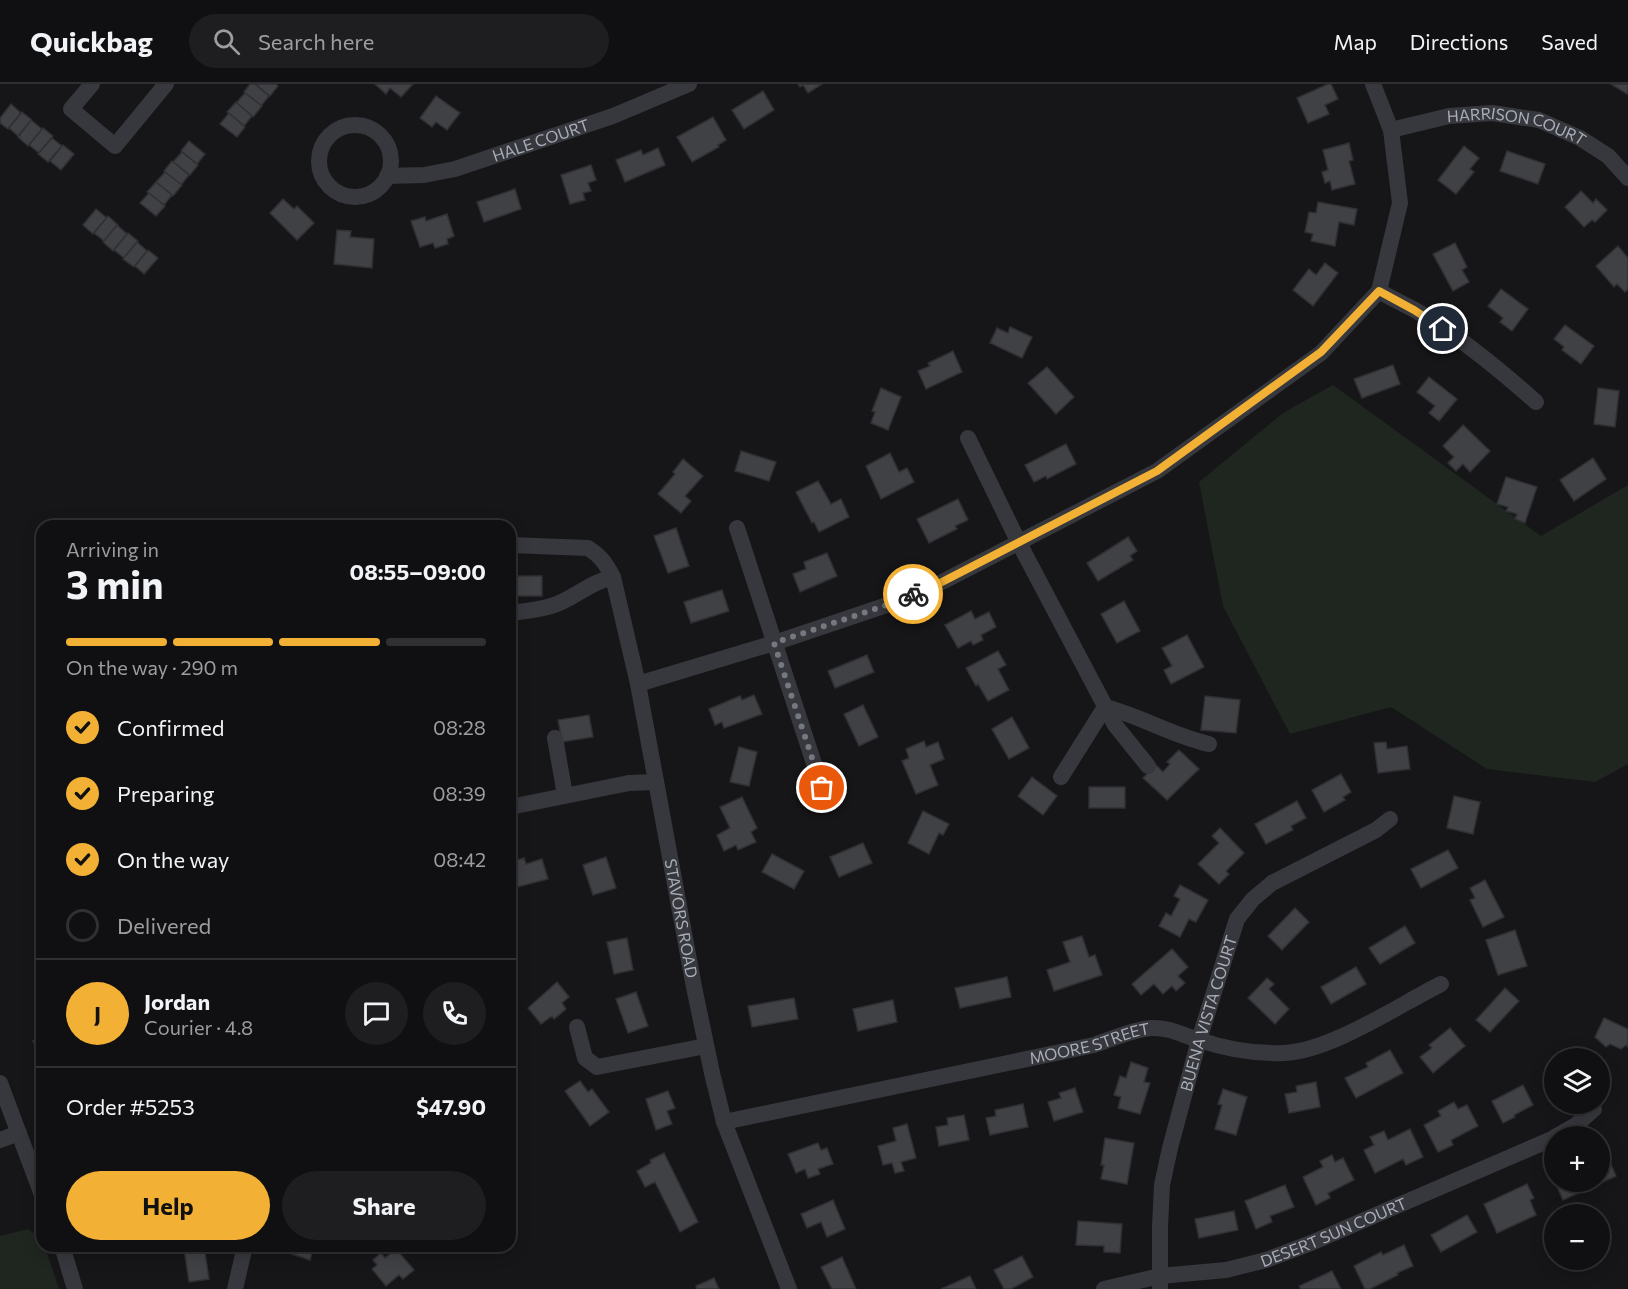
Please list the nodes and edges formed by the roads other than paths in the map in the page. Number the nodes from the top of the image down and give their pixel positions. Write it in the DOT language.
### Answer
graph roads {
  1 [pos="92,84"];
  2 [pos="689,84"];
  3 [pos="1373,84"];
  4 [pos="161,90"];
  5 [pos="1391,130"];
  6 [pos="387,176"];
  7 [pos="1628,178"];
  8 [pos="1379,291"];
  9 [pos="1536,402"];
  10 [pos="968,438"];
  11 [pos="737,528"];
  12 [pos="1019,543"];
  13 [pos="516,545"];
  14 [pos="613,577"];
  15 [pos="516,611"];
  16 [pos="774,643"];
  17 [pos="638,684"];
  18 [pos="1105,707"];
  19 [pos="555,738"];
  20 [pos="1209,744"];
  21 [pos="1148,766"];
  22 [pos="1061,777"];
  23 [pos="656,782"];
  24 [pos="822,788"];
  25 [pos="565,795"];
  26 [pos="516,806"];
  27 [pos="1390,819"];
  28 [pos="1441,984"];
  29 [pos="577,1027"];
  30 [pos="1199,1040"];
  31 [pos="706,1046"];
  32 [pos="0,1083"];
  33 [pos="1588,1114"];
  34 [pos="724,1122"];
  35 [pos="1574,1126"];
  36 [pos="19,1133"];
  37 [pos="0,1140"];
  38 [pos="1544,1142"];
  39 [pos="36,1179"];
  40 [pos="64,1252"];
  41 [pos="244,1252"];
  42 [pos="1160,1283"];
  43 [pos="75,1289"];
  44 [pos="235,1289"];
  45 [pos="789,1289"];
  46 [pos="1104,1289"];
  1 -- 4 [label="street"];
  2 -- 6 [label="street, HALE COURT"];
  3 -- 5 [label="street"];
  5 -- 7 [label="street, HARRISON COURT"];
  5 -- 8 [label="street"];
  6 -- 6 [label="street"];
  8 -- 9 [label="street"];
  8 -- 12 [label="street"];
  10 -- 12 [label="street"];
  11 -- 16 [label="street"];
  12 -- 16 [label="street"];
  12 -- 18 [label="street"];
  13 -- 14 [label="street, STAVORS ROAD"];
  14 -- 15 [label="street"];
  14 -- 17 [label="street, STAVORS ROAD"];
  16 -- 17 [label="street"];
  16 -- 24 [label="street"];
  17 -- 23 [label="street, STAVORS ROAD"];
  18 -- 20 [label="street"];
  18 -- 21 [label="street"];
  18 -- 22 [label="street"];
  19 -- 25 [label="street"];
  23 -- 25 [label="street"];
  23 -- 31 [label="street, STAVORS ROAD"];
  25 -- 26 [label="street"];
  27 -- 30 [label="street, BUENA VISTA COURT"];
  28 -- 30 [label="street, MOORE STREET"];
  29 -- 31 [label="street"];
  30 -- 34 [label="street, MOORE STREET"];
  30 -- 42 [label="street, BUENA VISTA COURT"];
  31 -- 34 [label="street, STAVORS ROAD"];
  32 -- 36 [label="street"];
  33 -- 35 [label="street, DESERT SUN COURT"];
  34 -- 45 [label="street, STAVORS ROAD"];
  36 -- 37 [label="street"];
  36 -- 39 [label="street"];
  38 -- 42 [label="street, DESERT SUN COURT"];
  40 -- 43 [label="street"];
  41 -- 44 [label="street"];
  42 -- 46 [label="street, DESERT SUN COURT"];
}
